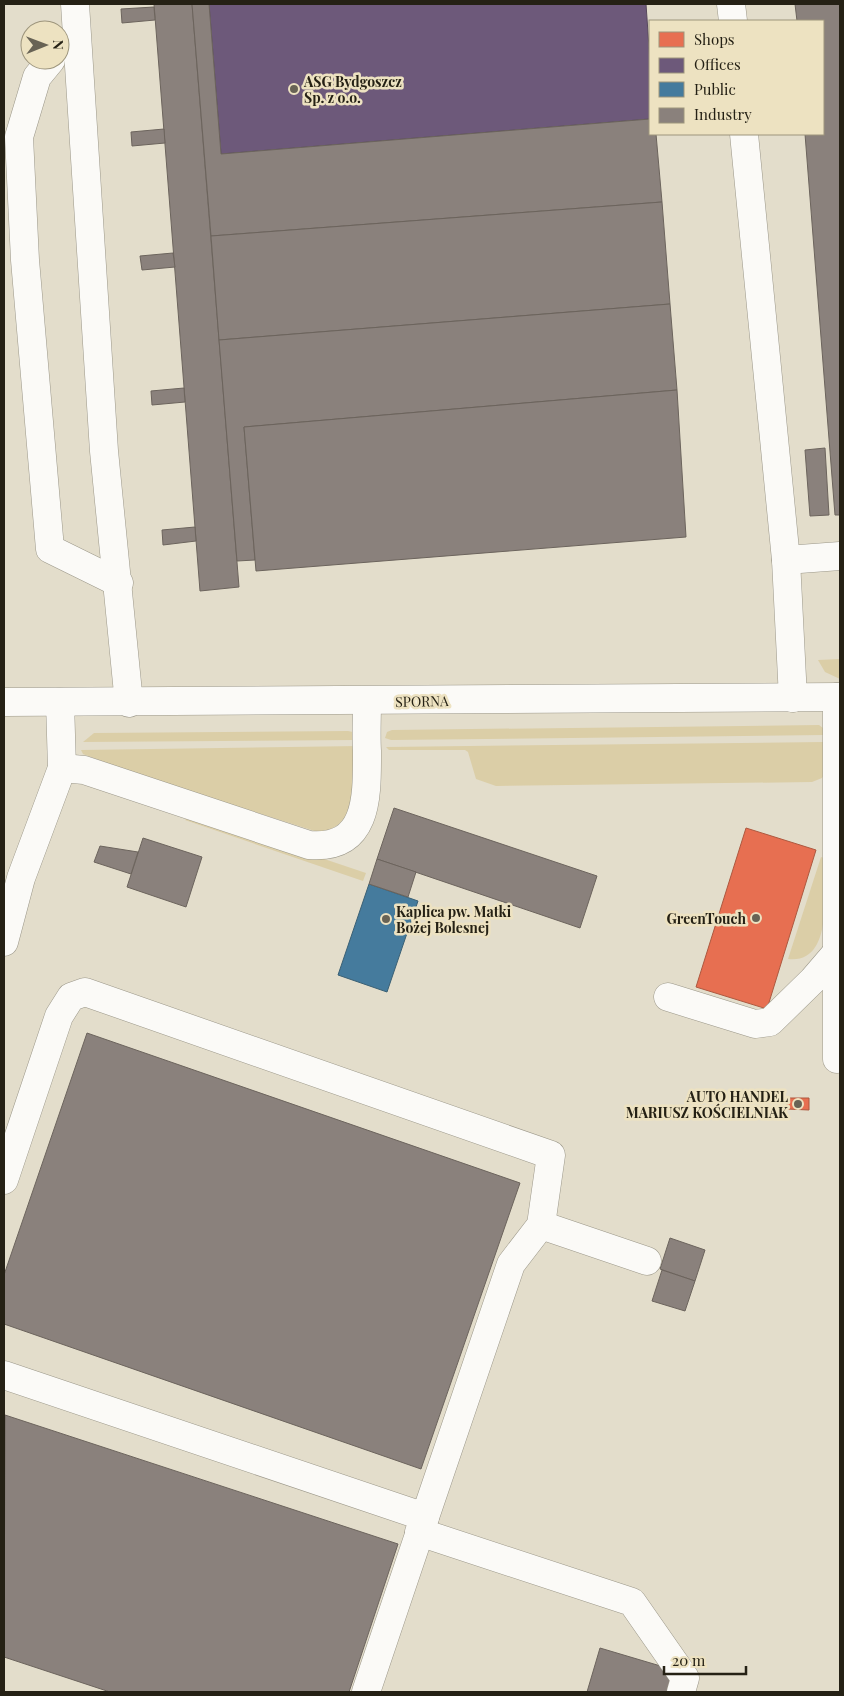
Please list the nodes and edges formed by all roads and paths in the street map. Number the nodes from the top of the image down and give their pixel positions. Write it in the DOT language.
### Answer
graph roads {
  1 [pos="731,4"];
  2 [pos="733,20"];
  3 [pos="70,27"];
  4 [pos="42,70"];
  5 [pos="744,135"];
  6 [pos="840,556"];
  7 [pos="786,560"];
  8 [pos="118,583"];
  9 [pos="839,697"];
  10 [pos="793,698"];
  11 [pos="367,701"];
  12 [pos="4,702"];
  13 [pos="60,702"];
  14 [pos="129,703"];
  15 [pos="62,768"];
  16 [pos="4,942"];
  17 [pos="837,952"];
  18 [pos="668,997"];
  19 [pos="837,1059"];
  20 [pos="4,1180"];
  21 [pos="541,1225"];
  22 [pos="648,1261"];
  23 [pos="4,1375"];
  24 [pos="422,1524"];
  25 [pos="366,1692"];
  26 [pos="681,1692"];
  1 -- 2 [label="street"];
  3 -- 8 [label="street"];
  4 -- 8 [label="street"];
  5 -- 7 [label="street"];
  6 -- 7 [label="street"];
  7 -- 10 [label="street"];
  8 -- 14 [label="street"];
  9 -- 10 [label="street, SPORNA"];
  9 -- 17 [label="street"];
  10 -- 11 [label="street, SPORNA"];
  11 -- 14 [label="street, SPORNA"];
  11 -- 15 [label="street"];
  12 -- 13 [label="street, SPORNA"];
  13 -- 14 [label="street, SPORNA"];
  13 -- 15 [label="street"];
  15 -- 16 [label="street"];
  17 -- 18 [label="street"];
  17 -- 19 [label="street"];
  20 -- 21 [label="street"];
  21 -- 22 [label="street"];
  21 -- 24 [label="street"];
  23 -- 24 [label="street"];
  24 -- 25 [label="street"];
  24 -- 26 [label="street"];
}
